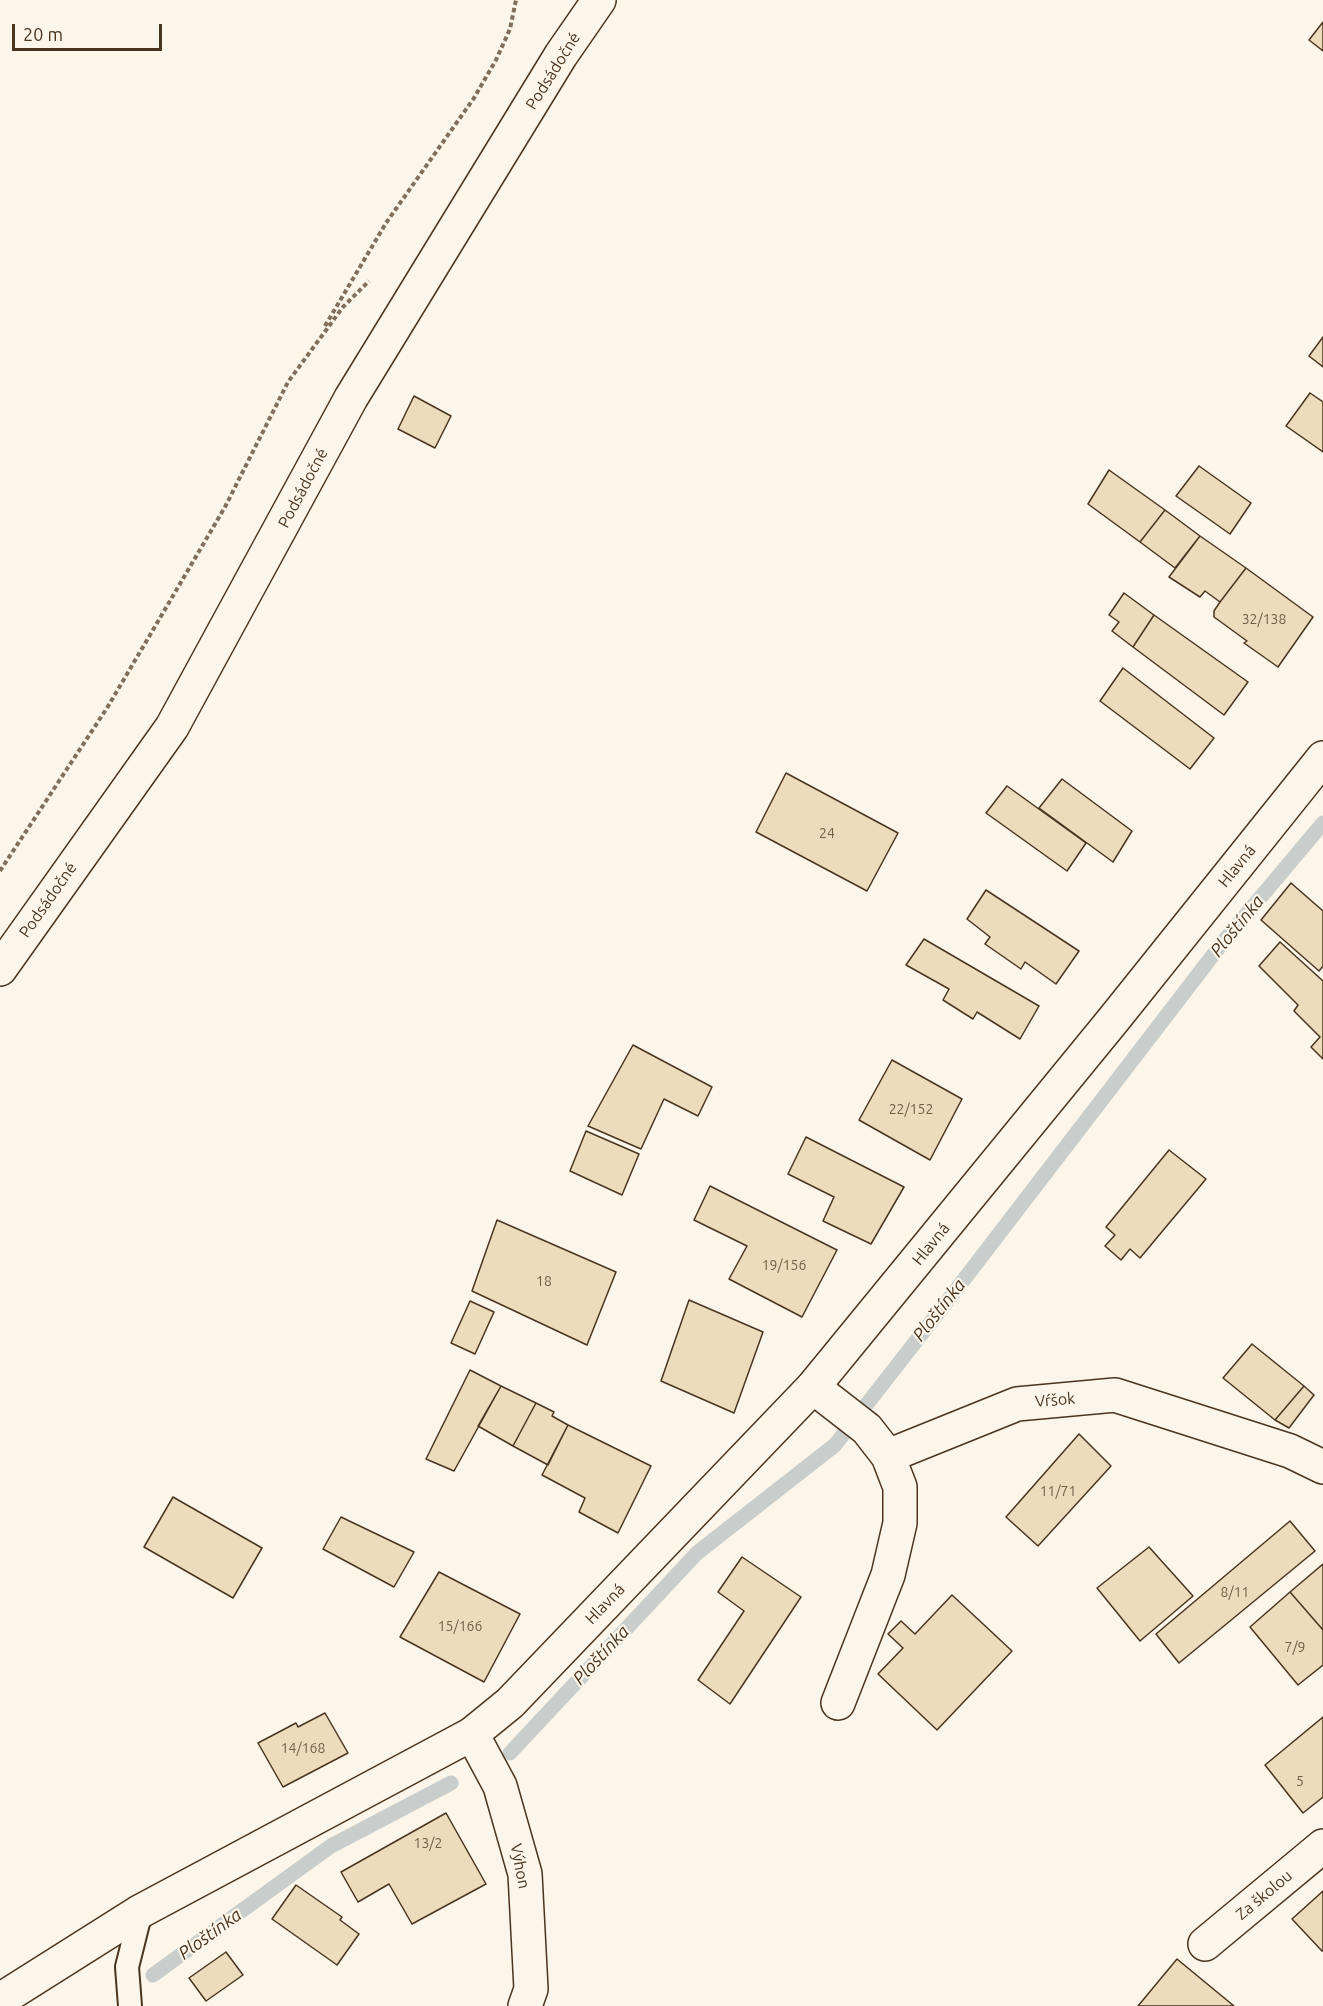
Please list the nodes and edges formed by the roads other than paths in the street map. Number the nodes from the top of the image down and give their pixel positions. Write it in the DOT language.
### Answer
graph roads {
  1 [pos="599,0"];
  2 [pos="1323,758"];
  3 [pos="0,969"];
  4 [pos="823,1396"];
  5 [pos="888,1456"];
  6 [pos="1323,1467"];
  7 [pos="838,1703"];
  8 [pos="472,1734"];
  9 [pos="1323,1846"];
  10 [pos="141,1911"];
  11 [pos="1205,1944"];
  12 [pos="0,2000"];
  13 [pos="130,2006"];
  14 [pos="525,2006"];
  1 -- 3 [label="street, Podsádočné"];
  2 -- 4 [label="street, Hlavná"];
  4 -- 5 [label="street"];
  4 -- 8 [label="street, Hlavná"];
  5 -- 6 [label="street, Vŕšok"];
  5 -- 7 [label="street"];
  8 -- 10 [label="street, Hlavná"];
  8 -- 14 [label="street, Výhon"];
  9 -- 11 [label="street, Za školou"];
  10 -- 12 [label="street, Hlavná"];
  10 -- 13 [label="lane"];
}
